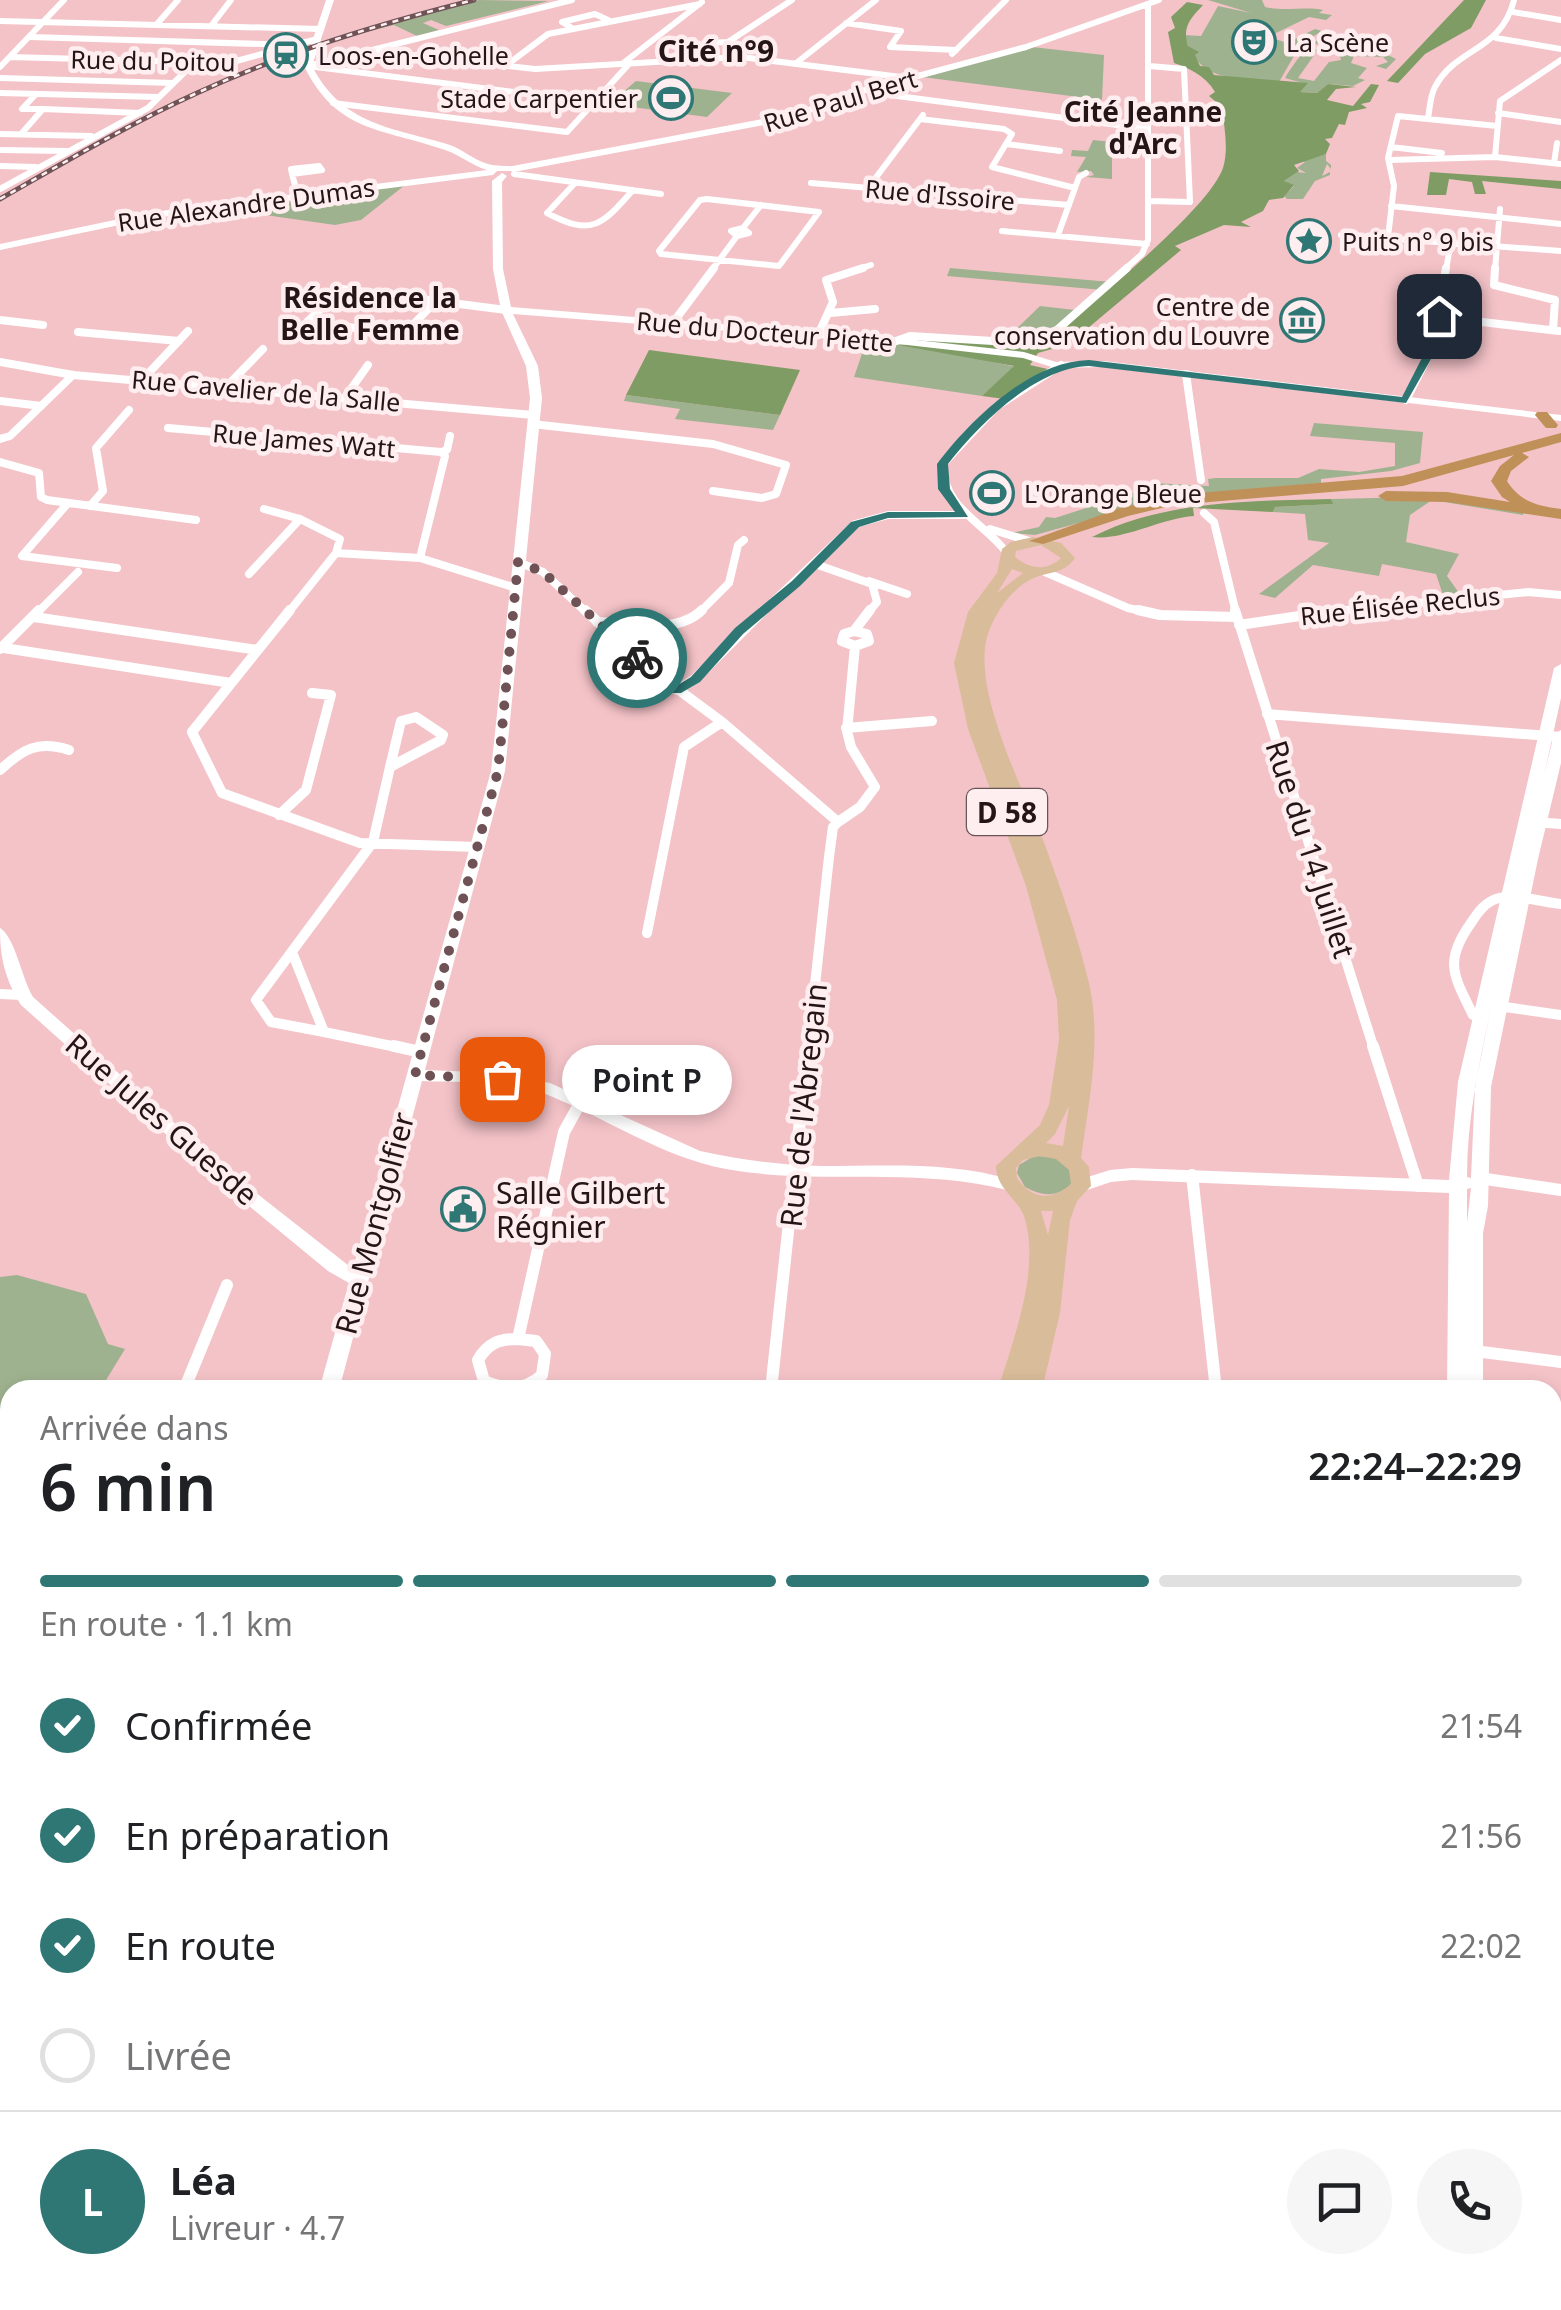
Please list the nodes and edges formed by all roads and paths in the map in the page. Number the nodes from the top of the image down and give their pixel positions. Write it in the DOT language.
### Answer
graph roads {
  1 [pos="64,0"];
  2 [pos="178,0"];
  3 [pos="231,0"];
  4 [pos="330,0"];
  5 [pos="572,0"];
  6 [pos="792,0"];
  7 [pos="876,0"];
  8 [pos="1006,0"];
  9 [pos="1159,0"];
  10 [pos="1514,0"];
  11 [pos="702,2"];
  12 [pos="556,3"];
  13 [pos="1148,6"];
  14 [pos="1513,12"];
  15 [pos="579,17"];
  16 [pos="0,20"];
  17 [pos="608,20"];
  18 [pos="1561,20"];
  19 [pos="44,22"];
  20 [pos="846,23"];
  21 [pos="157,24"];
  22 [pos="210,26"];
  23 [pos="572,28"];
  24 [pos="320,34"];
  25 [pos="30,37"];
  26 [pos="1496,38"];
  27 [pos="728,42"];
  28 [pos="293,45"];
  29 [pos="1561,49"];
  30 [pos="0,50"];
  31 [pos="368,50"];
  32 [pos="956,50"];
  33 [pos="16,51"];
  34 [pos="313,55"];
  35 [pos="349,55"];
  36 [pos="741,57"];
  37 [pos="1561,60"];
  38 [pos="686,61"];
  39 [pos="195,62"];
  40 [pos="4,63"];
  41 [pos="626,64"];
  42 [pos="795,64"];
  43 [pos="308,66"];
  44 [pos="1148,66"];
  45 [pos="504,67"];
  46 [pos="1548,69"];
  47 [pos="1561,70"];
  48 [pos="934,72"];
  49 [pos="0,78"];
  50 [pos="910,78"];
  51 [pos="898,81"];
  52 [pos="173,82"];
  53 [pos="0,92"];
  54 [pos="36,94"];
  55 [pos="598,96"];
  56 [pos="158,97"];
  57 [pos="934,101"];
  58 [pos="333,103"];
  59 [pos="448,104"];
  60 [pos="43,109"];
  61 [pos="1498,112"];
  62 [pos="140,113"];
  63 [pos="432,116"];
  64 [pos="1428,118"];
  65 [pos="920,119"];
  66 [pos="1561,122"];
  67 [pos="1497,126"];
  68 [pos="1148,129"];
  69 [pos="0,134"];
  70 [pos="21,134"];
  71 [pos="95,136"];
  72 [pos="1557,143"];
  73 [pos="1006,144"];
  74 [pos="1391,148"];
  75 [pos="0,150"];
  76 [pos="1060,151"];
  77 [pos="68,152"];
  78 [pos="1465,158"];
  79 [pos="1495,158"];
  80 [pos="1389,160"];
  81 [pos="1557,164"];
  82 [pos="0,166"];
  83 [pos="39,168"];
  84 [pos="497,171"];
  85 [pos="1086,173"];
  86 [pos="292,174"];
  87 [pos="575,183"];
  88 [pos="811,183"];
  89 [pos="2,187"];
  90 [pos="868,188"];
  91 [pos="1075,188"];
  92 [pos="633,190"];
  93 [pos="660,194"];
  94 [pos="298,196"];
  95 [pos="1149,201"];
  96 [pos="761,205"];
  97 [pos="1069,205"];
  98 [pos="1391,206"];
  99 [pos="1501,214"];
  100 [pos="1561,224"];
  101 [pos="1002,231"];
  102 [pos="1058,235"];
  103 [pos="1341,236"];
  104 [pos="1388,237"];
  105 [pos="1452,241"];
  106 [pos="1148,244"];
  107 [pos="1498,246"];
  108 [pos="0,247"];
  109 [pos="1561,251"];
  110 [pos="718,260"];
  111 [pos="871,266"];
  112 [pos="436,301"];
  113 [pos="875,308"];
  114 [pos="506,310"];
  115 [pos="830,313"];
  116 [pos="1439,316"];
  117 [pos="0,320"];
  118 [pos="43,324"];
  119 [pos="672,324"];
  120 [pos="188,331"];
  121 [pos="1557,331"];
  122 [pos="78,332"];
  123 [pos="818,335"];
  124 [pos="179,341"];
  125 [pos="896,341"];
  126 [pos="263,349"];
  127 [pos="0,362"];
  128 [pos="1045,362"];
  129 [pos="368,365"];
  130 [pos="1186,374"];
  131 [pos="73,376"];
  132 [pos="143,378"];
  133 [pos="228,386"];
  134 [pos="346,396"];
  135 [pos="1406,400"];
  136 [pos="0,402"];
  137 [pos="42,406"];
  138 [pos="129,410"];
  139 [pos="533,419"];
  140 [pos="1556,427"];
  141 [pos="168,428"];
  142 [pos="450,436"];
  143 [pos="0,439"];
  144 [pos="441,452"];
  145 [pos="1521,457"];
  146 [pos="0,462"];
  147 [pos="1201,480"];
  148 [pos="713,491"];
  149 [pos="1334,491"];
  150 [pos="68,503"];
  151 [pos="90,506"];
  152 [pos="264,509"];
  153 [pos="1538,510"];
  154 [pos="1204,513"];
  155 [pos="1561,514"];
  156 [pos="964,515"];
  157 [pos="300,519"];
  158 [pos="196,520"];
  159 [pos="979,525"];
  160 [pos="744,540"];
  161 [pos="1033,541"];
  162 [pos="336,553"];
  163 [pos="1007,556"];
  164 [pos="1066,556"];
  165 [pos="420,558"];
  166 [pos="815,564"];
  167 [pos="117,568"];
  168 [pos="78,572"];
  169 [pos="1040,572"];
  170 [pos="249,574"];
  171 [pos="516,576"];
  172 [pos="869,581"];
  173 [pos="1084,586"];
  174 [pos="892,587"];
  175 [pos="990,589"];
  176 [pos="876,591"];
  177 [pos="906,594"];
  178 [pos="1561,595"];
  179 [pos="966,601"];
  180 [pos="34,617"];
  181 [pos="1238,621"];
  182 [pos="598,622"];
  183 [pos="854,631"];
  184 [pos="856,646"];
  185 [pos="2,648"];
  186 [pos="258,650"];
  187 [pos="1561,668"];
  188 [pos="231,683"];
  189 [pos="677,690"];
  190 [pos="312,693"];
  191 [pos="1267,714"];
  192 [pos="932,721"];
  193 [pos="722,722"];
  194 [pos="846,728"];
  195 [pos="1557,736"];
  196 [pos="69,750"];
  197 [pos="389,768"];
  198 [pos="0,770"];
  199 [pos="278,815"];
  200 [pos="838,822"];
  201 [pos="1533,822"];
  202 [pos="1561,824"];
  203 [pos="373,842"];
  204 [pos="476,848"];
  205 [pos="1514,899"];
  206 [pos="1561,904"];
  207 [pos="648,933"];
  208 [pos="1,936"];
  209 [pos="292,952"];
  210 [pos="0,994"];
  211 [pos="22,994"];
  212 [pos="1498,1006"];
  213 [pos="1561,1016"];
  214 [pos="1480,1018"];
  215 [pos="324,1032"];
  216 [pos="421,1052"];
  217 [pos="415,1075"];
  218 [pos="581,1101"];
  219 [pos="1028,1150"];
  220 [pos="1009,1162"];
  221 [pos="796,1171"];
  222 [pos="970,1174"];
  223 [pos="1192,1175"];
  224 [pos="1074,1178"];
  225 [pos="1479,1178"];
  226 [pos="1007,1184"];
  227 [pos="1418,1186"];
  228 [pos="1459,1186"];
  229 [pos="1561,1190"];
  230 [pos="1026,1200"];
  231 [pos="1048,1238"];
  232 [pos="358,1276"];
  233 [pos="227,1285"];
  234 [pos="518,1339"];
  235 [pos="1474,1351"];
  236 [pos="1561,1362"];
  237 [pos="188,1380"];
  238 [pos="331,1380"];
  239 [pos="484,1380"];
  240 [pos="536,1380"];
  241 [pos="772,1380"];
  242 [pos="1012,1380"];
  243 [pos="1032,1380"];
  244 [pos="1215,1380"];
  245 [pos="1457,1380"];
  246 [pos="1473,1380"];
  1 -- 19 [label="street"];
  2 -- 21 [label="street"];
  3 -- 22 [label="street"];
  4 -- 24 [label="street"];
  5 -- 12 [label="street"];
  6 -- 27 [label="street"];
  7 -- 20 [label="street"];
  8 -- 32 [label="street"];
  9 -- 13 [label="street, Rue Paul Bert"];
  10 -- 14 [label="street"];
  11 -- 17 [label="street"];
  11 -- 41 [label="street"];
  12 -- 15 [label="street"];
  12 -- 31 [label="street"];
  13 -- 44 [label="street"];
  13 -- 48 [label="street, Rue Paul Bert"];
  14 -- 18 [label="street"];
  14 -- 26 [label="street"];
  15 -- 17 [label="street"];
  15 -- 23 [label="street"];
  16 -- 19 [label="street"];
  17 -- 23 [label="street"];
  19 -- 21 [label="street"];
  19 -- 25 [label="street"];
  20 -- 32 [label="street"];
  20 -- 42 [label="street"];
  21 -- 22 [label="street"];
  22 -- 24 [label="street"];
  23 -- 45 [label="street"];
  24 -- 28 [label="street"];
  24 -- 34 [label="street"];
  25 -- 28 [label="street"];
  25 -- 33 [label="street"];
  26 -- 29 [label="street"];
  26 -- 64 [label="street"];
  27 -- 36 [label="street"];
  27 -- 38 [label="street"];
  28 -- 39 [label="street, Rue du Poitou"];
  30 -- 33 [label="street"];
  31 -- 35 [label="street"];
  31 -- 45 [label="street"];
  32 -- 48 [label="street"];
  33 -- 40 [label="street"];
  34 -- 35 [label="street"];
  34 -- 43 [label="street"];
  35 -- 43 [label="street"];
  36 -- 38 [label="street"];
  36 -- 42 [label="street"];
  37 -- 46 [label="street"];
  38 -- 41 [label="street"];
  39 -- 40 [label="street, Rue du Poitou"];
  39 -- 52 [label="street"];
  41 -- 45 [label="street"];
  41 -- 55 [label="street"];
  42 -- 50 [label="street"];
  43 -- 55 [label="street"];
  43 -- 58 [label="street"];
  44 -- 68 [label="street"];
  44 -- 95 [label="street"];
  46 -- 47 [label="street"];
  46 -- 61 [label="street"];
  48 -- 50 [label="street, Rue Paul Bert"];
  49 -- 52 [label="street"];
  50 -- 51 [label="street, Rue Paul Bert"];
  51 -- 57 [label="street"];
  51 -- 84 [label="street, Rue Paul Bert"];
  52 -- 56 [label="street"];
  53 -- 54 [label="street"];
  54 -- 56 [label="street"];
  54 -- 60 [label="street"];
  55 -- 63 [label="street"];
  56 -- 62 [label="street"];
  57 -- 65 [label="street"];
  57 -- 68 [label="street"];
  58 -- 63 [label="street"];
  58 -- 84 [label="street"];
  59 -- 63 [label="street"];
  60 -- 62 [label="street"];
  60 -- 70 [label="street"];
  61 -- 66 [label="street"];
  61 -- 67 [label="street"];
  62 -- 71 [label="street"];
  64 -- 67 [label="street"];
  64 -- 74 [label="street"];
  65 -- 73 [label="street"];
  65 -- 90 [label="street"];
  67 -- 79 [label="street"];
  68 -- 95 [label="street"];
  69 -- 70 [label="street"];
  70 -- 71 [label="street"];
  71 -- 77 [label="street"];
  72 -- 81 [label="street"];
  73 -- 76 [label="street"];
  73 -- 91 [label="street"];
  74 -- 78 [label="street"];
  74 -- 80 [label="street"];
  75 -- 77 [label="street"];
  77 -- 83 [label="street"];
  78 -- 79 [label="street"];
  78 -- 80 [label="street"];
  79 -- 81 [label="street"];
  80 -- 98 [label="street"];
  82 -- 83 [label="street"];
  83 -- 89 [label="street"];
  84 -- 87 [label="street"];
  84 -- 94 [label="street, Rue Alexandre Dumas"];
  84 -- 114 [label="street, Rue Montgolfier"];
  85 -- 91 [label="street"];
  86 -- 94 [label="street"];
  87 -- 92 [label="street"];
  87 -- 92 [label="street"];
  88 -- 90 [label="street, Rue d'Issoire"];
  90 -- 97 [label="street, Rue d'Issoire"];
  91 -- 97 [label="street"];
  92 -- 93 [label="street"];
  94 -- 108 [label="street, Rue Alexandre Dumas"];
  95 -- 106 [label="street"];
  96 -- 110 [label="street"];
  96 -- 110 [label="street"];
  96 -- 110 [label="street"];
  97 -- 102 [label="street"];
  98 -- 99 [label="street"];
  98 -- 104 [label="street"];
  99 -- 100 [label="street"];
  99 -- 107 [label="street"];
  101 -- 102 [label="street"];
  102 -- 106 [label="street"];
  103 -- 104 [label="street"];
  104 -- 105 [label="street"];
  105 -- 107 [label="street"];
  105 -- 116 [label="street"];
  106 -- 125 [label="street"];
  107 -- 109 [label="street"];
  107 -- 121 [label="street"];
  110 -- 119 [label="street"];
  111 -- 115 [label="street"];
  112 -- 112 [label="street"];
  112 -- 114 [label="street"];
  113 -- 115 [label="street"];
  114 -- 119 [label="street, Rue du Docteur Piette"];
  114 -- 139 [label="street, Rue Montgolfier"];
  115 -- 123 [label="street"];
  116 -- 121 [label="street"];
  116 -- 135 [label="street"];
  117 -- 118 [label="street"];
  119 -- 123 [label="street, Rue du Docteur Piette"];
  120 -- 124 [label="street"];
  122 -- 124 [label="street"];
  123 -- 125 [label="street, Rue du Docteur Piette"];
  124 -- 132 [label="street"];
  125 -- 128 [label="street, Rue du Docteur Piette"];
  126 -- 133 [label="street"];
  127 -- 131 [label="street, Rue Cavelier de la Salle"];
  128 -- 130 [label="street, Rue du Docteur Piette"];
  128 -- 156 [label="street"];
  129 -- 134 [label="street"];
  130 -- 135 [label="street"];
  130 -- 147 [label="street"];
  131 -- 132 [label="street, Rue Cavelier de la Salle"];
  131 -- 137 [label="street"];
  132 -- 133 [label="street, Rue Cavelier de la Salle"];
  133 -- 134 [label="street, Rue Cavelier de la Salle"];
  134 -- 139 [label="street, Rue Cavelier de la Salle"];
  135 -- 140 [label="street"];
  136 -- 137 [label="street"];
  137 -- 143 [label="street"];
  138 -- 151 [label="street"];
  139 -- 148 [label="street, Rue Cavelier de la Salle"];
  139 -- 171 [label="street, Rue Montgolfier"];
  140 -- 145 [label="highway"];
  140 -- 149 [label="highway"];
  141 -- 144 [label="street, Rue James Watt"];
  142 -- 144 [label="street"];
  144 -- 165 [label="street"];
  145 -- 149 [label="highway"];
  145 -- 153 [label="highway"];
  146 -- 150 [label="street"];
  149 -- 153 [label="highway"];
  149 -- 161 [label="highway"];
  149 -- 164 [label="highway"];
  150 -- 151 [label="street"];
  150 -- 167 [label="street"];
  151 -- 158 [label="street"];
  152 -- 157 [label="street"];
  153 -- 155 [label="highway"];
  154 -- 181 [label="street, Rue du 14 Juillet"];
  156 -- 159 [label="street"];
  156 -- 166 [label="street"];
  157 -- 162 [label="street"];
  157 -- 170 [label="street"];
  159 -- 161 [label="street"];
  159 -- 163 [label="street"];
  160 -- 182 [label="street"];
  161 -- 163 [label="main road"];
  161 -- 164 [label="main road"];
  162 -- 165 [label="street"];
  162 -- 186 [label="street"];
  163 -- 169 [label="main road"];
  163 -- 175 [label="main road, D 58"];
  164 -- 169 [label="main road"];
  164 -- 173 [label="street"];
  165 -- 171 [label="street"];
  166 -- 172 [label="street"];
  166 -- 189 [label="street"];
  168 -- 180 [label="street"];
  169 -- 173 [label="street, Rue Élisée Reclus"];
  169 -- 224 [label="main road, D 58"];
  171 -- 182 [label="street"];
  171 -- 204 [label="street, Rue Montgolfier"];
  172 -- 174 [label="street"];
  172 -- 176 [label="street"];
  173 -- 181 [label="street, Rue Élisée Reclus"];
  174 -- 176 [label="street"];
  174 -- 177 [label="street"];
  175 -- 179 [label="main road"];
  175 -- 219 [label="main road, D 58"];
  176 -- 183 [label="street"];
  178 -- 181 [label="street, Rue Élisée Reclus"];
  180 -- 185 [label="street"];
  180 -- 186 [label="street"];
  181 -- 191 [label="street, Rue du 14 Juillet"];
  182 -- 189 [label="street"];
  183 -- 184 [label="street"];
  183 -- 184 [label="street"];
  184 -- 194 [label="street"];
  185 -- 188 [label="street"];
  186 -- 188 [label="street"];
  187 -- 195 [label="street"];
  188 -- 199 [label="street"];
  189 -- 193 [label="street"];
  190 -- 199 [label="street"];
  191 -- 195 [label="street"];
  191 -- 227 [label="street, Rue du 14 Juillet"];
  192 -- 194 [label="street"];
  193 -- 200 [label="street"];
  193 -- 207 [label="street"];
  194 -- 200 [label="street"];
  195 -- 201 [label="street"];
  196 -- 198 [label="street"];
  197 -- 197 [label="street"];
  197 -- 203 [label="street"];
  199 -- 203 [label="street"];
  200 -- 221 [label="street, Rue de l'Abregain"];
  201 -- 202 [label="street"];
  201 -- 205 [label="street"];
  203 -- 204 [label="street"];
  203 -- 209 [label="street"];
  204 -- 216 [label="street, Rue Montgolfier"];
  205 -- 206 [label="street"];
  205 -- 212 [label="street"];
  205 -- 214 [label="street"];
  205 -- 214 [label="street"];
  208 -- 211 [label="street, Rue Jules Guesde"];
  209 -- 215 [label="street"];
  209 -- 215 [label="street"];
  210 -- 211 [label="street"];
  211 -- 232 [label="street, Rue Jules Guesde"];
  212 -- 213 [label="street"];
  212 -- 225 [label="street"];
  214 -- 228 [label="street"];
  215 -- 216 [label="street"];
  216 -- 217 [label="street, Rue Montgolfier"];
  217 -- 218 [label="street"];
  217 -- 232 [label="street, Rue Montgolfier"];
  218 -- 221 [label="street"];
  218 -- 234 [label="street"];
  219 -- 220 [label="main road"];
  219 -- 224 [label="main road"];
  220 -- 222 [label="street"];
  220 -- 226 [label="main road"];
  221 -- 222 [label="street"];
  221 -- 241 [label="street, Rue de l'Abregain"];
  222 -- 226 [label="street"];
  223 -- 224 [label="street"];
  223 -- 227 [label="street"];
  223 -- 244 [label="street"];
  224 -- 230 [label="main road"];
  224 -- 231 [label="main road, D 58"];
  225 -- 228 [label="street"];
  225 -- 229 [label="street"];
  225 -- 235 [label="street"];
  226 -- 230 [label="main road"];
  227 -- 228 [label="street"];
  228 -- 245 [label="street"];
  230 -- 231 [label="main road, D 58"];
  231 -- 242 [label="main road, D 58"];
  231 -- 243 [label="main road, D 58"];
  232 -- 238 [label="street, Rue Montgolfier"];
  233 -- 237 [label="street"];
  234 -- 239 [label="street"];
  234 -- 240 [label="street"];
  235 -- 236 [label="street"];
  235 -- 246 [label="street"];
}
